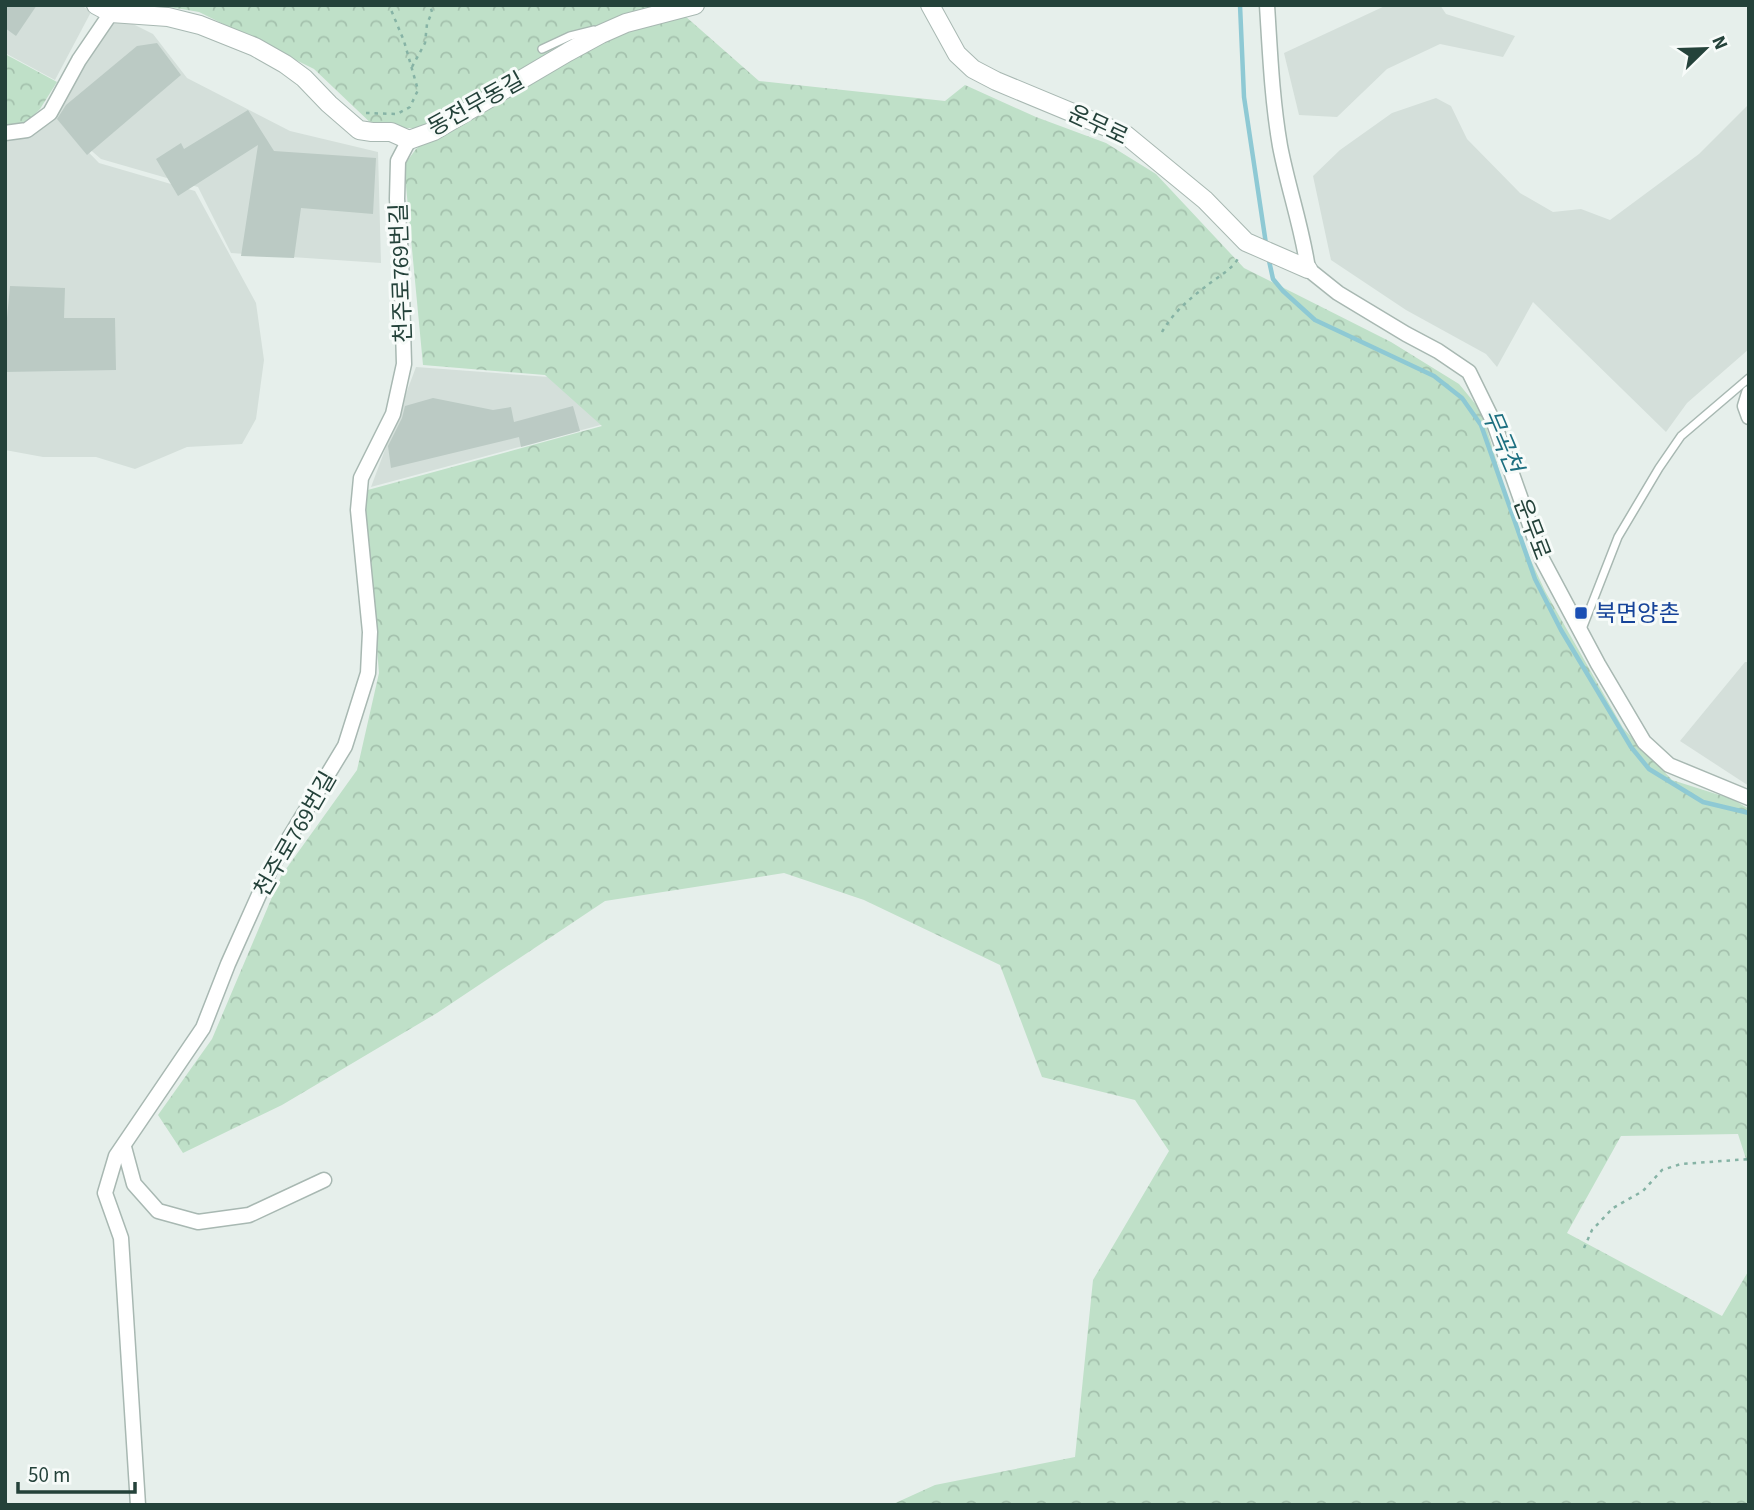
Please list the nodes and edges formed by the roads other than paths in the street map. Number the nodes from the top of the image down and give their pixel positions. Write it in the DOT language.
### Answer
graph roads {
  1 [pos="695,5"];
  2 [pos="930,5"];
  3 [pos="1267,5"];
  4 [pos="103,9"];
  5 [pos="626,23"];
  6 [pos="542,49"];
  7 [pos="5,133"];
  8 [pos="409,140"];
  9 [pos="1308,269"];
  10 [pos="1749,378"];
  11 [pos="1749,393"];
  12 [pos="1749,417"];
  13 [pos="1581,630"];
  14 [pos="1749,799"];
  15 [pos="124,1147"];
  16 [pos="324,1180"];
  17 [pos="138,1505"];
  1 -- 5 [label="street, 동전무동길"];
  2 -- 9 [label="street, 운무로"];
  3 -- 9 [label="street"];
  4 -- 7 [label="street, 동전무동길"];
  4 -- 8 [label="street, 동전무동길"];
  5 -- 6 [label="lane"];
  5 -- 8 [label="street, 동전무동길"];
  8 -- 15 [label="street, 천주로769번길"];
  9 -- 13 [label="street, 운무로"];
  10 -- 13 [label="lane"];
  11 -- 12 [label="street"];
  13 -- 14 [label="street, 운무로"];
  15 -- 16 [label="street"];
  15 -- 17 [label="street, 천주로769번길"];
}
